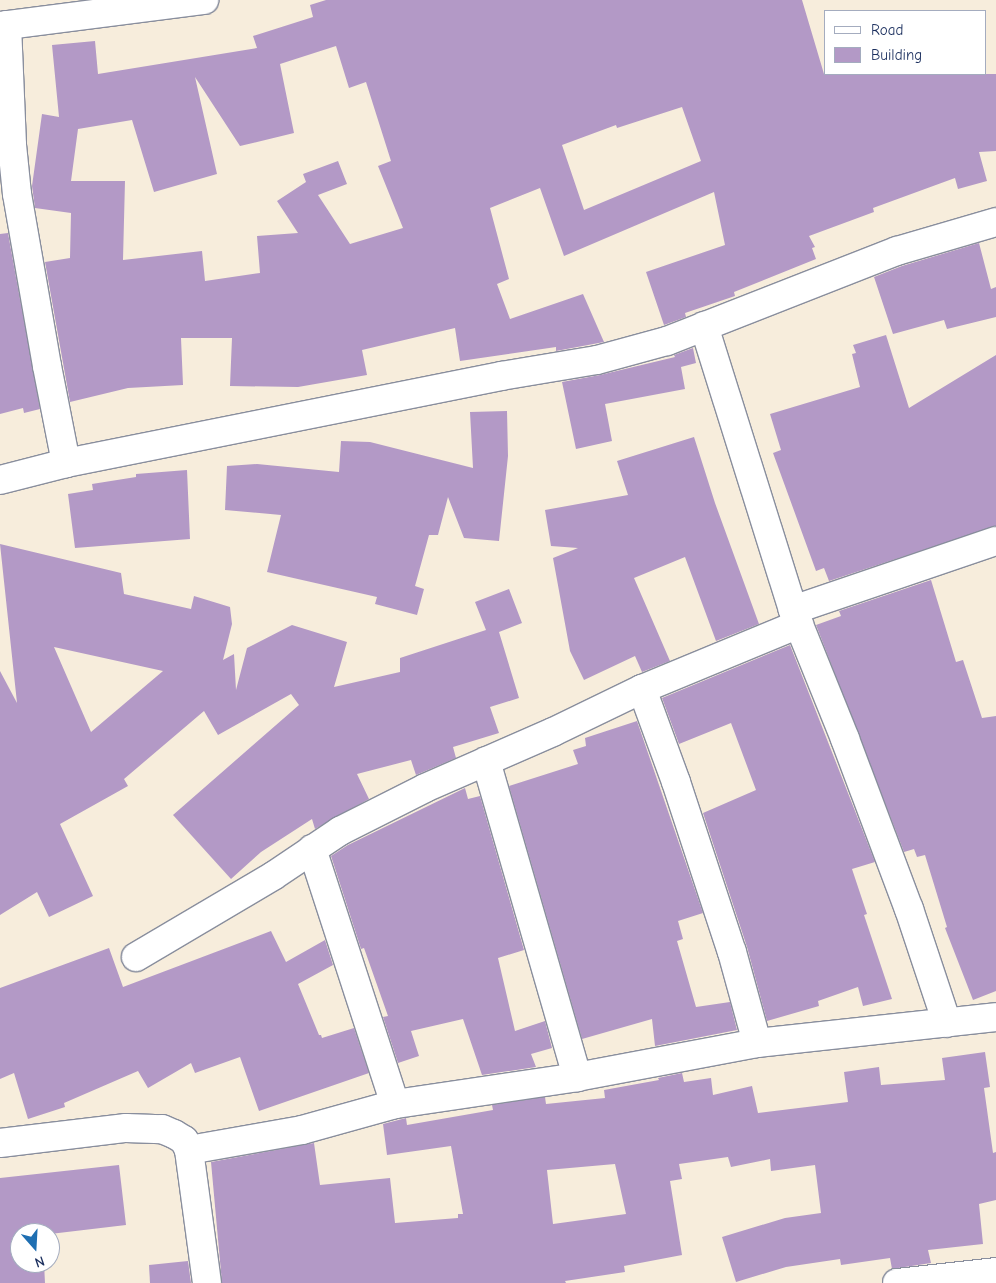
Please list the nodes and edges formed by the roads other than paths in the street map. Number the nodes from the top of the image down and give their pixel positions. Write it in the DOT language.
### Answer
graph roads {
  1 [pos="204,0"];
  2 [pos="4,25"];
  3 [pos="996,222"];
  4 [pos="704,326"];
  5 [pos="66,463"];
  6 [pos="0,480"];
  7 [pos="996,541"];
  8 [pos="796,617"];
  9 [pos="642,689"];
  10 [pos="486,761"];
  11 [pos="312,849"];
  12 [pos="136,957"];
  13 [pos="996,1017"];
  14 [pos="947,1023"];
  15 [pos="757,1043"];
  16 [pos="577,1077"];
  17 [pos="395,1104"];
  18 [pos="0,1143"];
  19 [pos="189,1150"];
  20 [pos="996,1272"];
  21 [pos="207,1283"];
  22 [pos="898,1283"];
  1 -- 2 [label="street"];
  2 -- 5 [label="street"];
  3 -- 4 [label="street"];
  4 -- 5 [label="street"];
  4 -- 8 [label="street"];
  5 -- 6 [label="street"];
  7 -- 8 [label="street"];
  8 -- 9 [label="street"];
  8 -- 14 [label="street"];
  9 -- 10 [label="street"];
  9 -- 15 [label="street"];
  10 -- 11 [label="street"];
  10 -- 16 [label="street"];
  11 -- 12 [label="street"];
  11 -- 17 [label="street"];
  13 -- 14 [label="street"];
  14 -- 15 [label="street"];
  15 -- 16 [label="street"];
  16 -- 17 [label="street"];
  17 -- 19 [label="street"];
  18 -- 19 [label="street"];
  19 -- 21 [label="street"];
  20 -- 22 [label="street"];
}
